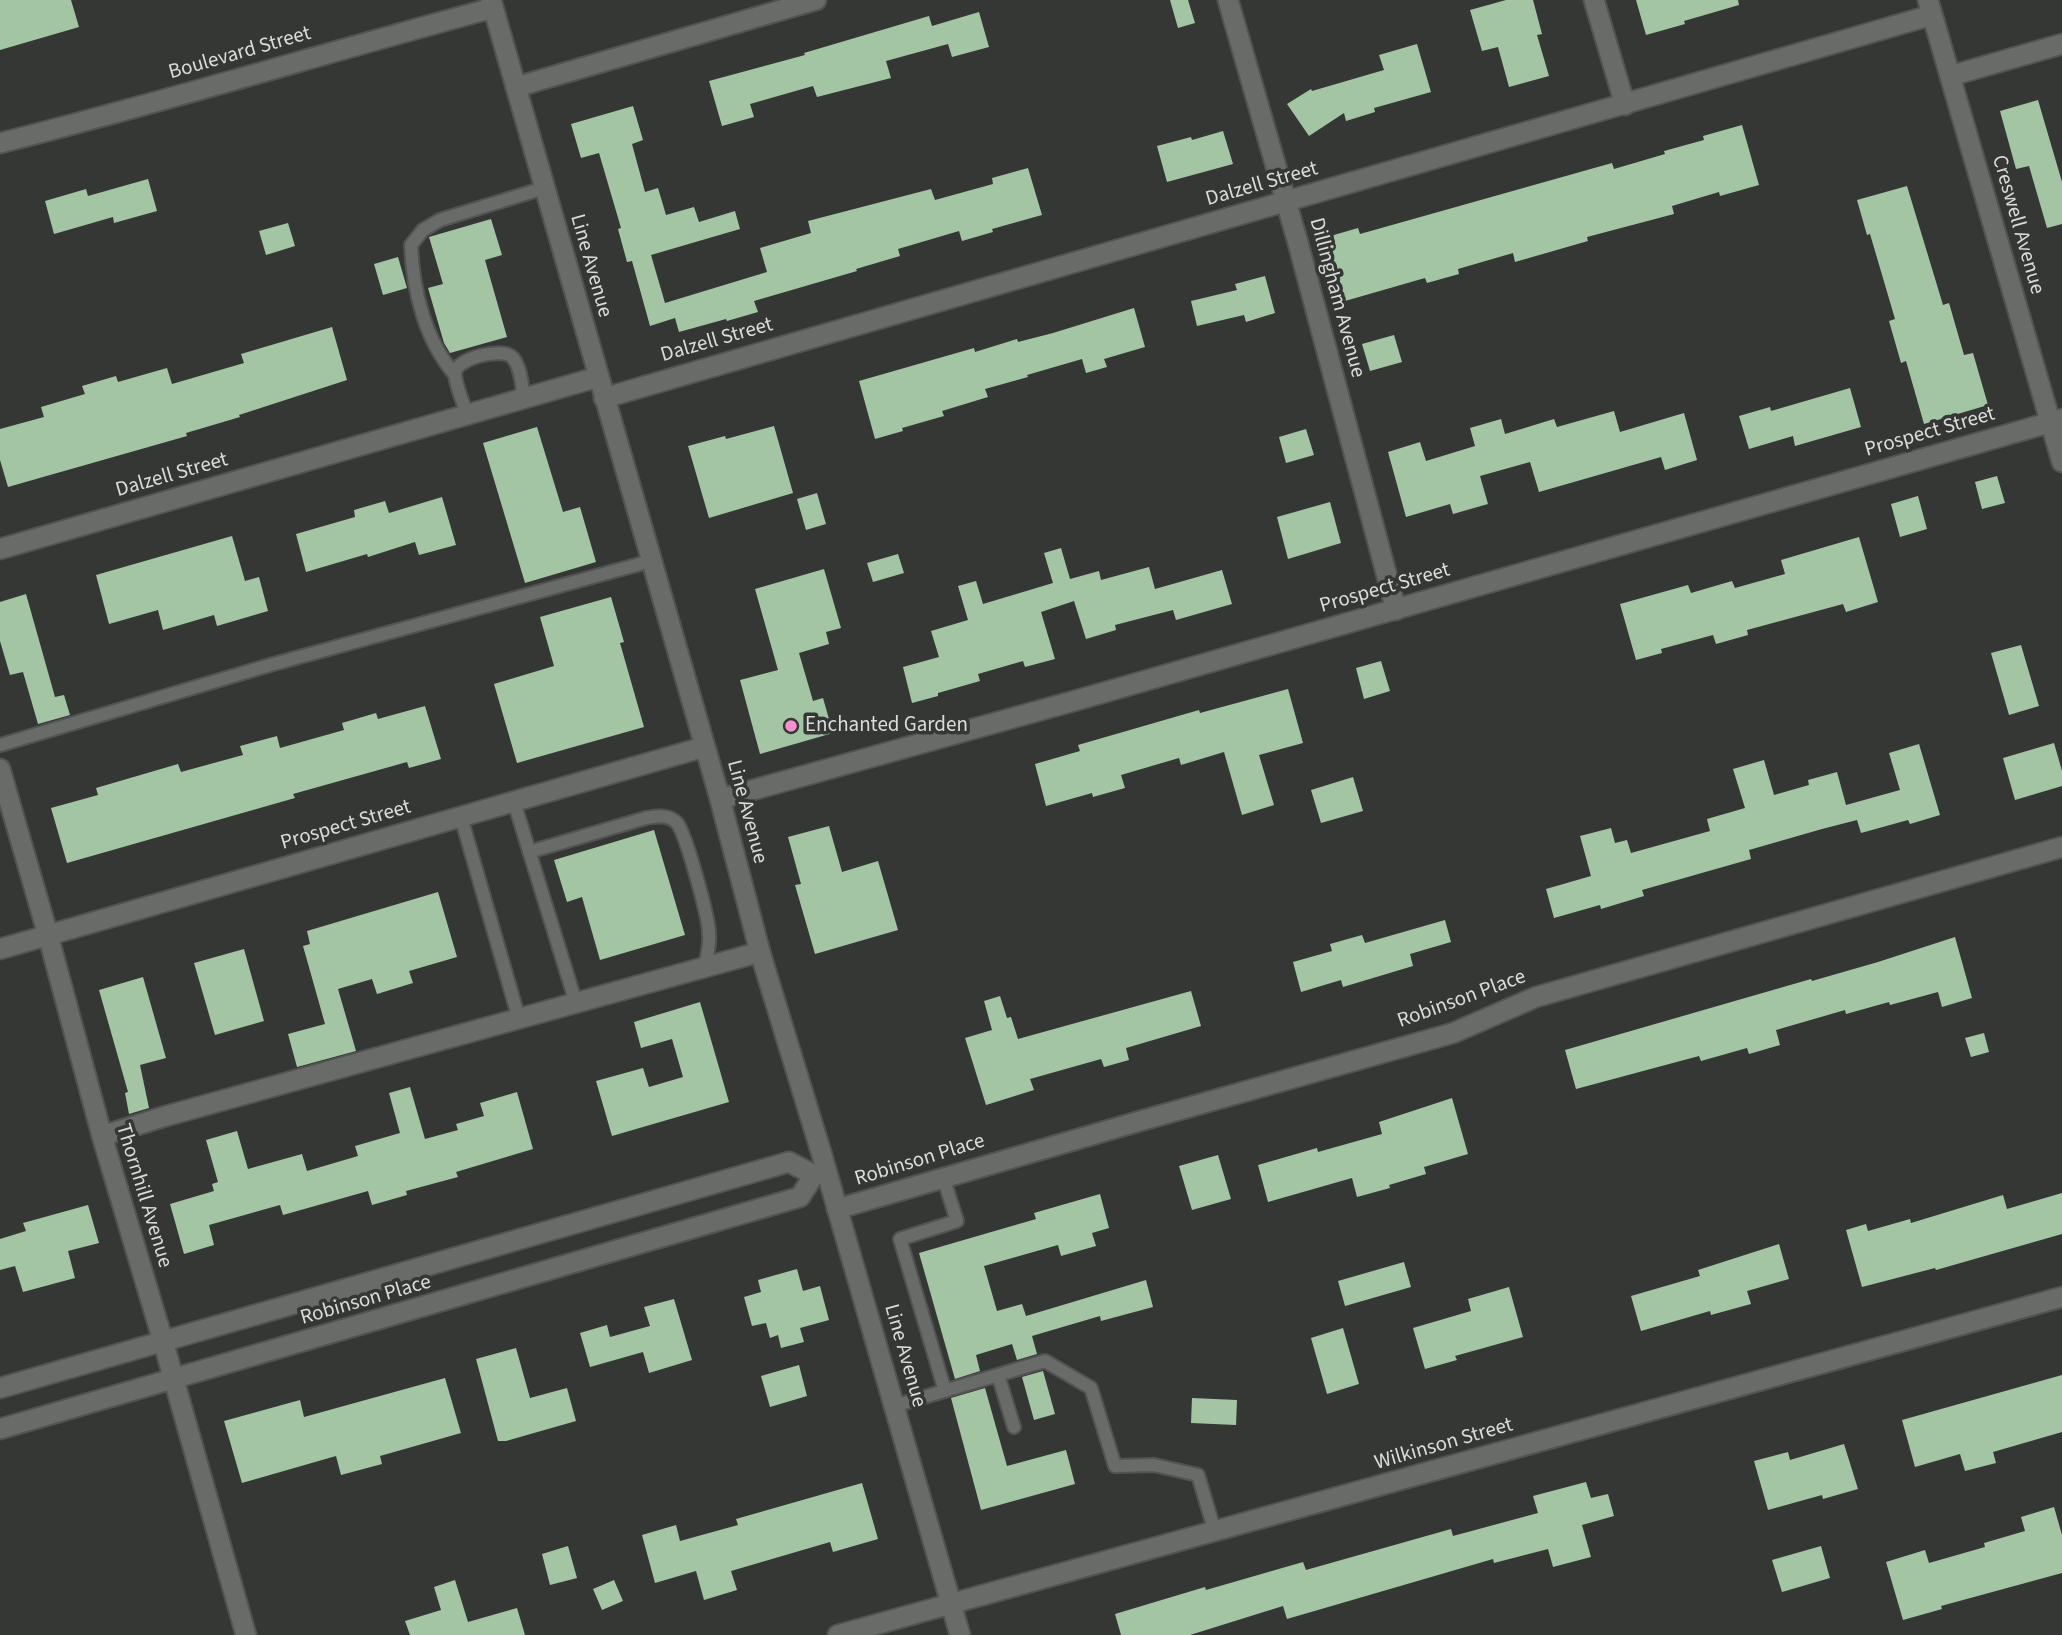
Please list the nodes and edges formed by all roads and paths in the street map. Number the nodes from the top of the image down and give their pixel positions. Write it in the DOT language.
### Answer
graph roads {
  1 [pos="816,0"];
  2 [pos="1228,0"];
  3 [pos="1594,0"];
  4 [pos="492,4"];
  5 [pos="1930,7"];
  6 [pos="2062,44"];
  7 [pos="1950,76"];
  8 [pos="516,87"];
  9 [pos="1625,105"];
  10 [pos="0,143"];
  11 [pos="544,188"];
  12 [pos="1285,202"];
  13 [pos="455,375"];
  14 [pos="598,377"];
  15 [pos="604,398"];
  16 [pos="524,399"];
  17 [pos="467,415"];
  18 [pos="2056,421"];
  19 [pos="2062,462"];
  20 [pos="0,549"];
  21 [pos="651,561"];
  22 [pos="1396,610"];
  23 [pos="0,745"];
  24 [pos="704,747"];
  25 [pos="0,769"];
  26 [pos="720,799"];
  27 [pos="514,802"];
  28 [pos="461,817"];
  29 [pos="2062,847"];
  30 [pos="529,852"];
  31 [pos="48,936"];
  32 [pos="0,949"];
  33 [pos="760,952"];
  34 [pos="705,967"];
  35 [pos="576,1003"];
  36 [pos="519,1019"];
  37 [pos="102,1136"];
  38 [pos="820,1173"];
  39 [pos="943,1177"];
  40 [pos="837,1209"];
  41 [pos="2062,1297"];
  42 [pos="163,1341"];
  43 [pos="998,1376"];
  44 [pos="174,1381"];
  45 [pos="0,1388"];
  46 [pos="945,1391"];
  47 [pos="894,1406"];
  48 [pos="1014,1427"];
  49 [pos="0,1430"];
  50 [pos="1215,1532"];
  51 [pos="951,1604"];
  52 [pos="246,1635"];
  53 [pos="838,1635"];
  54 [pos="960,1635"];
  1 -- 8 [label="street"];
  2 -- 12 [label="street, Dillingham Avenue"];
  3 -- 9 [label="street"];
  4 -- 8 [label="street, Line Avenue"];
  4 -- 10 [label="street, Boulevard Street"];
  5 -- 7 [label="street, Creswell Avenue"];
  5 -- 9 [label="street, Dalzell Street"];
  6 -- 7 [label="street"];
  7 -- 18 [label="street, Creswell Avenue"];
  8 -- 11 [label="street, Line Avenue"];
  9 -- 12 [label="street, Dalzell Street"];
  11 -- 13 [label="lane"];
  11 -- 14 [label="street, Line Avenue"];
  12 -- 15 [label="street, Dalzell Street"];
  12 -- 22 [label="street, Dillingham Avenue"];
  13 -- 16 [label="lane"];
  13 -- 17 [label="lane"];
  14 -- 15 [label="street, Line Avenue"];
  14 -- 16 [label="street, Dalzell Street"];
  15 -- 21 [label="street, Line Avenue"];
  16 -- 17 [label="street, Dalzell Street"];
  17 -- 20 [label="street, Dalzell Street"];
  18 -- 19 [label="street, Creswell Avenue"];
  18 -- 22 [label="street, Prospect Street"];
  21 -- 23 [label="lane"];
  21 -- 24 [label="street, Line Avenue"];
  22 -- 26 [label="street, Prospect Street"];
  24 -- 26 [label="street, Line Avenue"];
  24 -- 27 [label="street, Prospect Street"];
  25 -- 31 [label="street, Thornhill Avenue"];
  26 -- 33 [label="street, Line Avenue"];
  27 -- 28 [label="street, Prospect Street"];
  27 -- 30 [label="lane"];
  28 -- 31 [label="street, Prospect Street"];
  28 -- 36 [label="lane"];
  29 -- 39 [label="street, Robinson Place"];
  30 -- 34 [label="lane"];
  30 -- 35 [label="lane"];
  31 -- 32 [label="street, Prospect Street"];
  31 -- 37 [label="street, Thornhill Avenue"];
  33 -- 34 [label="street"];
  33 -- 38 [label="street, Line Avenue"];
  34 -- 35 [label="street"];
  35 -- 36 [label="street"];
  36 -- 37 [label="street"];
  37 -- 42 [label="street, Thornhill Avenue"];
  38 -- 40 [label="street, Line Avenue"];
  38 -- 42 [label="street, Robinson Place"];
  38 -- 44 [label="street, Robinson Place"];
  39 -- 40 [label="street, Robinson Place"];
  39 -- 46 [label="lane"];
  40 -- 47 [label="street, Line Avenue"];
  41 -- 50 [label="street, Wilkinson Street"];
  42 -- 44 [label="street, Thornhill Avenue"];
  42 -- 45 [label="street, Robinson Place"];
  43 -- 46 [label="lane"];
  43 -- 48 [label="lane"];
  43 -- 50 [label="lane"];
  44 -- 49 [label="street, Robinson Place"];
  44 -- 52 [label="street, Thornhill Avenue"];
  46 -- 47 [label="lane"];
  47 -- 51 [label="street, Line Avenue"];
  50 -- 51 [label="street, Wilkinson Street"];
  51 -- 53 [label="street, Wilkinson Street"];
  51 -- 54 [label="street, Line Avenue"];
}
